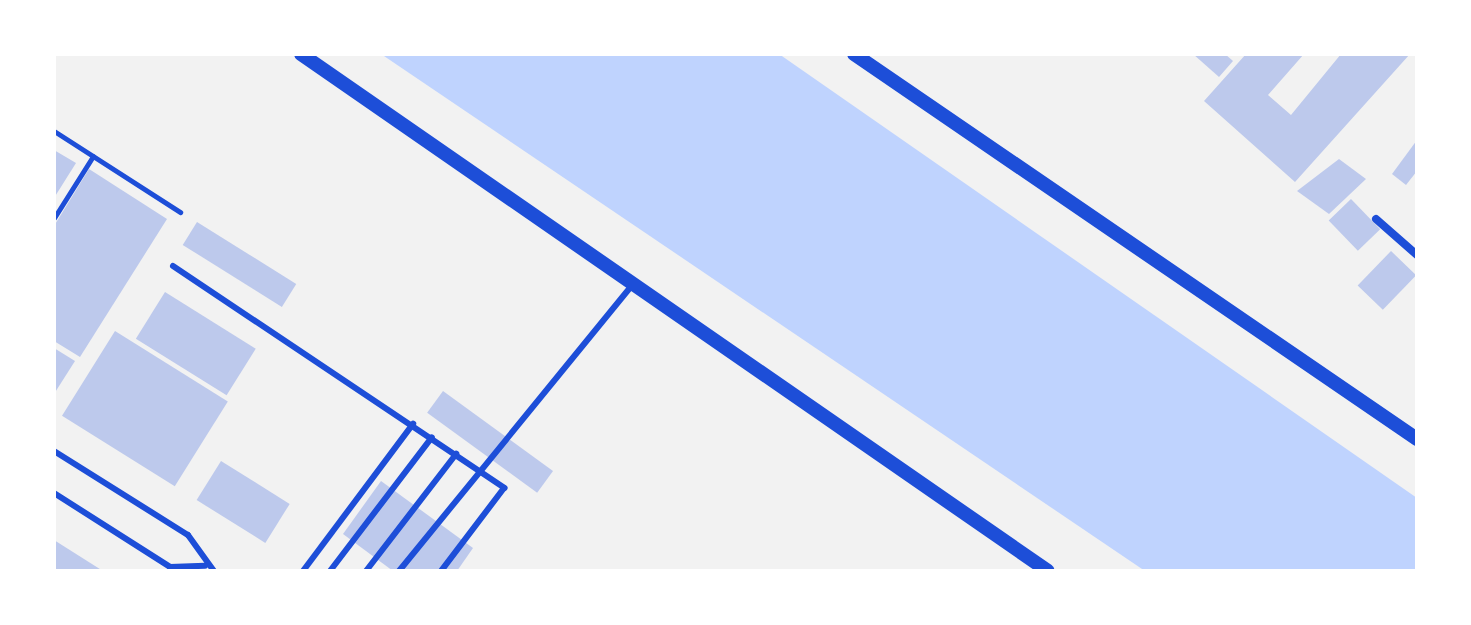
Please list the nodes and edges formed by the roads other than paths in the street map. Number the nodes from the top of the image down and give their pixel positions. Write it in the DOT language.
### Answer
graph roads {
  1 [pos="301,54"];
  2 [pos="854,54"];
  3 [pos="1376,219"];
  4 [pos="1417,255"];
  5 [pos="173,266"];
  6 [pos="633,284"];
  7 [pos="413,424"];
  8 [pos="432,437"];
  9 [pos="1417,439"];
  10 [pos="54,451"];
  11 [pos="456,454"];
  12 [pos="476,469"];
  13 [pos="54,493"];
  14 [pos="205,566"];
  15 [pos="214,571"];
  16 [pos="303,571"];
  17 [pos="330,571"];
  18 [pos="366,571"];
  19 [pos="399,571"];
  20 [pos="441,571"];
  21 [pos="1048,571"];
  1 -- 6 [label="street"];
  2 -- 9 [label="street"];
  3 -- 4 [label="street"];
  5 -- 7 [label="lane"];
  6 -- 12 [label="lane"];
  6 -- 21 [label="street"];
  7 -- 8 [label="lane"];
  7 -- 16 [label="lane"];
  8 -- 11 [label="lane"];
  8 -- 17 [label="lane"];
  10 -- 14 [label="lane"];
  11 -- 12 [label="lane"];
  11 -- 18 [label="lane"];
  12 -- 19 [label="lane"];
  12 -- 20 [label="lane"];
  13 -- 14 [label="lane"];
  14 -- 15 [label="lane"];
}
